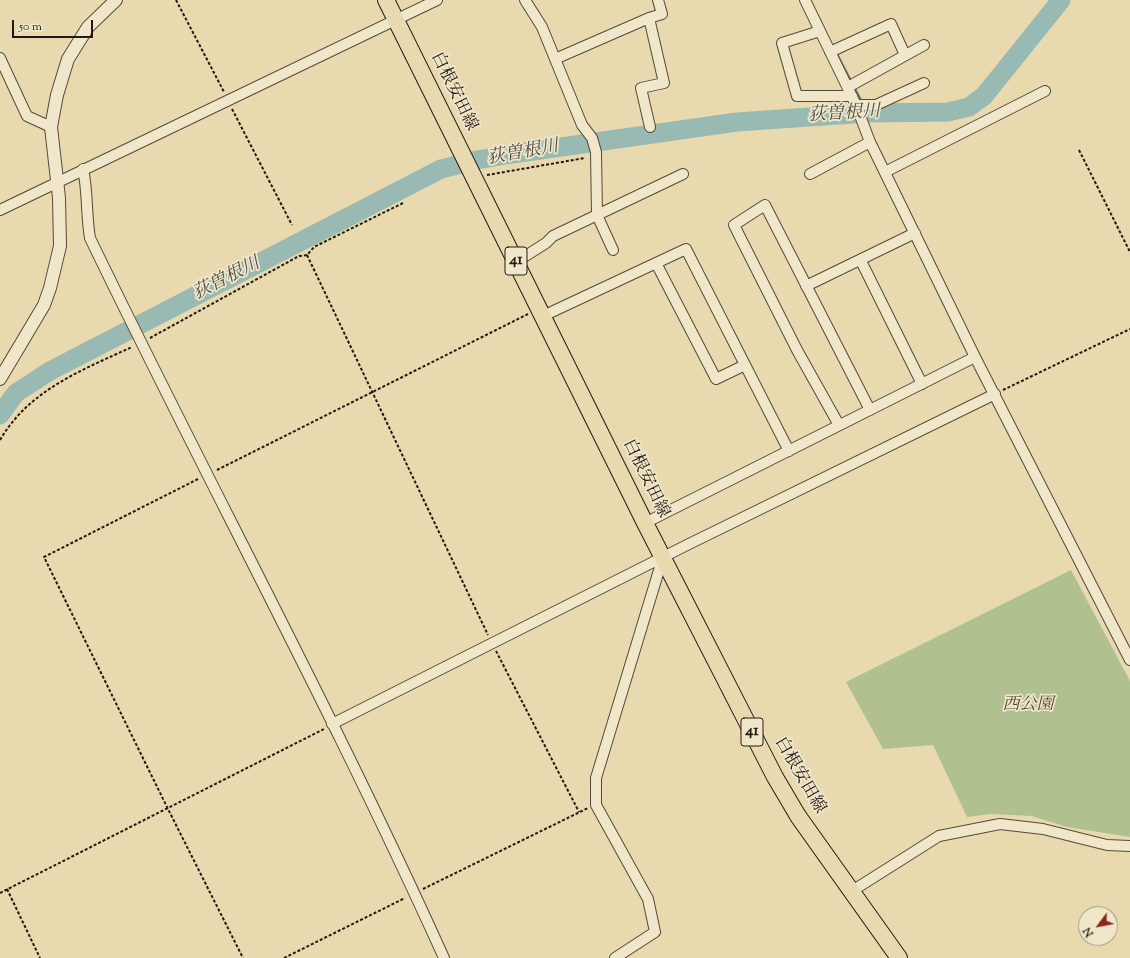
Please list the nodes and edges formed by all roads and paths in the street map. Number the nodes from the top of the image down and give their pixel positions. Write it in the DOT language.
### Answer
graph roads {
  1 [pos="116,0"];
  2 [pos="176,0"];
  3 [pos="386,0"];
  4 [pos="437,0"];
  5 [pos="525,0"];
  6 [pos="658,0"];
  7 [pos="805,0"];
  8 [pos="649,18"];
  9 [pos="396,19"];
  10 [pos="820,31"];
  11 [pos="924,45"];
  12 [pos="830,52"];
  13 [pos="905,56"];
  14 [pos="0,58"];
  15 [pos="555,59"];
  16 [pos="924,83"];
  17 [pos="850,91"];
  18 [pos="1045,91"];
  19 [pos="228,100"];
  20 [pos="856,106"];
  21 [pos="51,127"];
  22 [pos="650,127"];
  23 [pos="870,142"];
  24 [pos="1079,150"];
  25 [pos="596,154"];
  26 [pos="83,169"];
  27 [pos="885,172"];
  28 [pos="683,174"];
  29 [pos="810,174"];
  30 [pos="474,178"];
  31 [pos="57,182"];
  32 [pos="403,203"];
  33 [pos="0,210"];
  34 [pos="597,215"];
  35 [pos="292,225"];
  36 [pos="915,233"];
  37 [pos="613,250"];
  38 [pos="1130,252"];
  39 [pos="306,255"];
  40 [pos="861,261"];
  41 [pos="516,262"];
  42 [pos="656,263"];
  43 [pos="806,286"];
  44 [pos="541,312"];
  45 [pos="1130,329"];
  46 [pos="140,340"];
  47 [pos="976,357"];
  48 [pos="745,365"];
  49 [pos="0,379"];
  50 [pos="922,384"];
  51 [pos="371,393"];
  52 [pos="995,394"];
  53 [pos="870,410"];
  54 [pos="839,425"];
  55 [pos="0,440"];
  56 [pos="789,451"];
  57 [pos="207,474"];
  58 [pos="645,523"];
  59 [pos="663,557"];
  60 [pos="492,645"];
  61 [pos="1130,660"];
  62 [pos="332,724"];
  63 [pos="168,809"];
  64 [pos="1130,846"];
  65 [pos="6,889"];
  66 [pos="0,893"];
  67 [pos="415,893"];
  68 [pos="855,894"];
  69 [pos="896,954"];
  70 [pos="40,958"];
  71 [pos="243,958"];
  72 [pos="284,958"];
  73 [pos="444,958"];
  74 [pos="615,958"];
  1 -- 21 [label="street"];
  2 -- 19 [label="path"];
  3 -- 9 [label="main road, 白根安田線 / 41"];
  4 -- 9 [label="street"];
  5 -- 15 [label="street"];
  6 -- 8 [label="street"];
  7 -- 10 [label="street"];
  8 -- 15 [label="street"];
  8 -- 22 [label="street"];
  9 -- 19 [label="street"];
  9 -- 30 [label="main road, 白根安田線 / 41"];
  10 -- 12 [label="street"];
  10 -- 17 [label="street"];
  11 -- 13 [label="street"];
  12 -- 13 [label="street"];
  12 -- 17 [label="street"];
  13 -- 17 [label="street"];
  14 -- 21 [label="street"];
  15 -- 25 [label="street"];
  16 -- 20 [label="street"];
  17 -- 20 [label="street"];
  18 -- 27 [label="street"];
  19 -- 26 [label="street"];
  19 -- 35 [label="path"];
  20 -- 23 [label="street"];
  21 -- 31 [label="street"];
  23 -- 27 [label="street"];
  23 -- 29 [label="street"];
  24 -- 38 [label="path"];
  25 -- 30 [label="path"];
  25 -- 34 [label="street"];
  26 -- 31 [label="street"];
  26 -- 46 [label="street"];
  27 -- 36 [label="street"];
  28 -- 34 [label="street"];
  30 -- 41 [label="main road, 白根安田線 / 41"];
  31 -- 33 [label="street"];
  31 -- 49 [label="street"];
  32 -- 39 [label="path"];
  34 -- 37 [label="street"];
  34 -- 41 [label="street"];
  36 -- 40 [label="street"];
  36 -- 47 [label="street"];
  39 -- 46 [label="path"];
  39 -- 51 [label="path"];
  40 -- 43 [label="street"];
  40 -- 50 [label="street"];
  41 -- 44 [label="main road, 白根安田線 / 41"];
  42 -- 44 [label="street"];
  42 -- 48 [label="street"];
  42 -- 48 [label="street"];
  43 -- 53 [label="street"];
  43 -- 54 [label="street"];
  44 -- 51 [label="path"];
  44 -- 58 [label="main road, 白根安田線 / 41"];
  45 -- 52 [label="path"];
  46 -- 55 [label="path"];
  46 -- 57 [label="street"];
  47 -- 50 [label="street"];
  47 -- 52 [label="street"];
  48 -- 56 [label="street"];
  50 -- 53 [label="street"];
  51 -- 57 [label="path"];
  51 -- 60 [label="path"];
  52 -- 59 [label="street"];
  52 -- 61 [label="street"];
  53 -- 54 [label="street"];
  54 -- 56 [label="street"];
  56 -- 58 [label="street"];
  57 -- 62 [label="street"];
  57 -- 63 [label="path"];
  58 -- 59 [label="main road, 白根安田線 / 41"];
  59 -- 60 [label="street"];
  59 -- 68 [label="main road, 白根安田線 / 41"];
  59 -- 74 [label="street"];
  60 -- 62 [label="street"];
  60 -- 67 [label="path"];
  62 -- 63 [label="path"];
  62 -- 67 [label="street"];
  63 -- 65 [label="path"];
  63 -- 71 [label="path"];
  64 -- 68 [label="street"];
  65 -- 66 [label="path"];
  65 -- 70 [label="path"];
  67 -- 72 [label="path"];
  67 -- 73 [label="street"];
  68 -- 69 [label="main road, 白根安田線 / 41"];
}
